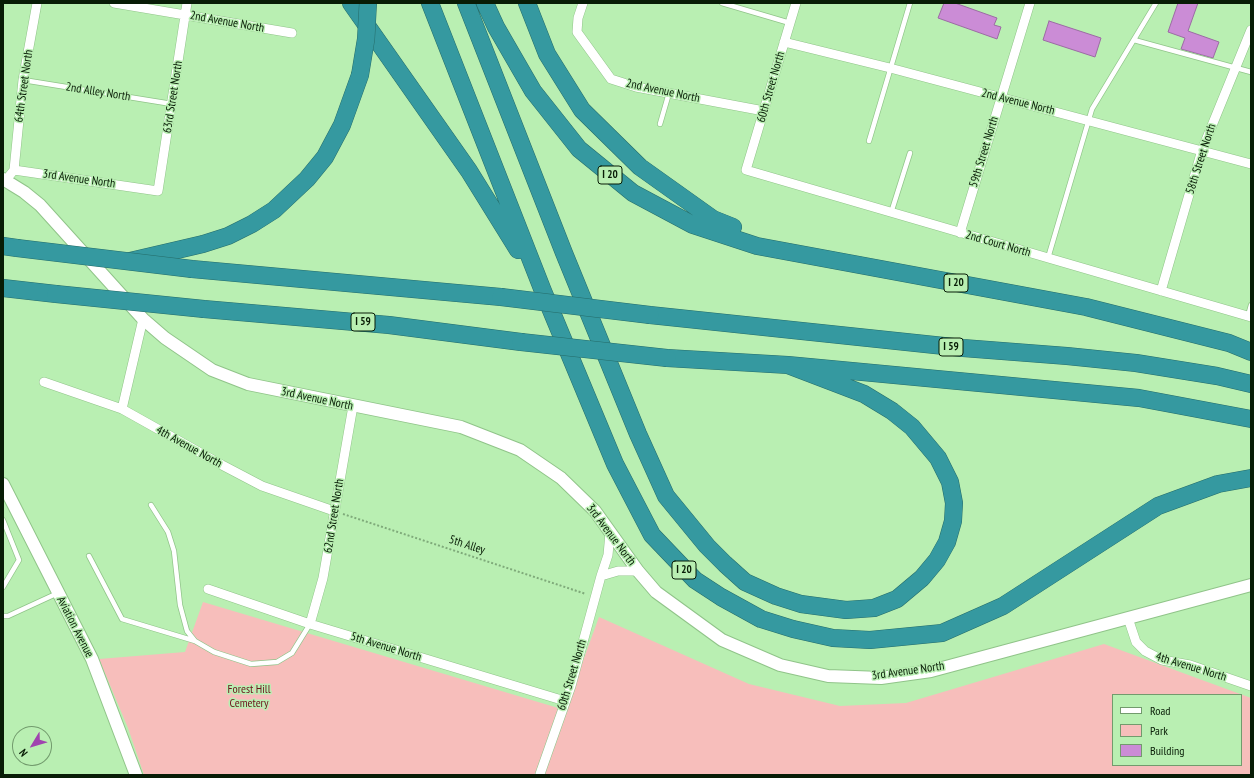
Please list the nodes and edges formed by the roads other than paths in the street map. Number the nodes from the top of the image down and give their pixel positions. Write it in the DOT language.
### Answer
graph roads {
  1 [pos="37,3"];
  2 [pos="114,3"];
  3 [pos="187,3"];
  4 [pos="351,3"];
  5 [pos="368,3"];
  6 [pos="430,3"];
  7 [pos="466,3"];
  8 [pos="485,3"];
  9 [pos="527,3"];
  10 [pos="583,3"];
  11 [pos="722,3"];
  12 [pos="796,3"];
  13 [pos="910,3"];
  14 [pos="1030,3"];
  15 [pos="1156,3"];
  16 [pos="185,14"];
  17 [pos="790,23"];
  18 [pos="1251,30"];
  19 [pos="292,33"];
  20 [pos="1134,40"];
  21 [pos="784,42"];
  22 [pos="890,68"];
  23 [pos="1235,68"];
  24 [pos="1251,72"];
  25 [pos="23,80"];
  26 [pos="669,93"];
  27 [pos="1001,98"];
  28 [pos="172,104"];
  29 [pos="764,111"];
  30 [pos="1088,120"];
  31 [pos="660,124"];
  32 [pos="869,141"];
  33 [pos="1202,150"];
  34 [pos="910,153"];
  35 [pos="1251,164"];
  36 [pos="14,170"];
  37 [pos="746,170"];
  38 [pos="5,180"];
  39 [pos="158,191"];
  40 [pos="891,213"];
  41 [pos="960,233"];
  42 [pos="10,247"];
  43 [pos="806,255"];
  44 [pos="1048,258"];
  45 [pos="126,262"];
  46 [pos="3,288"];
  47 [pos="543,291"];
  48 [pos="1161,291"];
  49 [pos="1251,305"];
  50 [pos="1249,317"];
  51 [pos="143,319"];
  52 [pos="1251,352"];
  53 [pos="788,366"];
  54 [pos="44,382"];
  55 [pos="1251,384"];
  56 [pos="353,406"];
  57 [pos="122,409"];
  58 [pos="1251,419"];
  59 [pos="1251,478"];
  60 [pos="3,484"];
  61 [pos="151,505"];
  62 [pos="334,511"];
  63 [pos="3,520"];
  64 [pos="610,533"];
  65 [pos="89,556"];
  66 [pos="638,571"];
  67 [pos="601,576"];
  68 [pos="1251,585"];
  69 [pos="3,587"];
  70 [pos="208,589"];
  71 [pos="58,593"];
  72 [pos="3,616"];
  73 [pos="1128,618"];
  74 [pos="310,624"];
  75 [pos="195,641"];
  76 [pos="1251,686"];
  77 [pos="565,701"];
  78 [pos="540,774"];
  79 [pos="136,775"];
  1 -- 25 [label="street, 64th Street North"];
  2 -- 16 [label="street, 2nd Avenue North"];
  3 -- 16 [label="street, 63rd Street North"];
  4 -- 47 [label="highway"];
  5 -- 45 [label="highway, bridge"];
  6 -- 47 [label="highway, I 20"];
  7 -- 53 [label="highway"];
  8 -- 43 [label="highway, I 20"];
  9 -- 43 [label="highway"];
  10 -- 26 [label="street, 2nd Avenue North"];
  11 -- 17 [label="lane"];
  12 -- 17 [label="street, 60th Street North"];
  13 -- 22 [label="lane"];
  14 -- 27 [label="street, 59th Street North"];
  15 -- 20 [label="lane"];
  16 -- 19 [label="street, 2nd Avenue North"];
  16 -- 28 [label="street, 63rd Street North"];
  17 -- 21 [label="street, 60th Street North"];
  18 -- 23 [label="street, 58th Street North"];
  20 -- 23 [label="lane"];
  20 -- 30 [label="lane"];
  21 -- 22 [label="street, 2nd Avenue North"];
  21 -- 29 [label="street, 60th Street North"];
  22 -- 27 [label="street, 2nd Avenue North"];
  22 -- 32 [label="lane"];
  23 -- 24 [label="lane"];
  23 -- 33 [label="street, 58th Street North"];
  25 -- 28 [label="lane, 2nd Alley North"];
  25 -- 36 [label="street, 64th Street North"];
  26 -- 29 [label="street, 2nd Avenue North"];
  26 -- 31 [label="lane"];
  27 -- 30 [label="street, 2nd Avenue North"];
  27 -- 41 [label="street, 59th Street North"];
  28 -- 39 [label="street, 63rd Street North"];
  29 -- 37 [label="street, 60th Street North"];
  30 -- 33 [label="street, 2nd Avenue North"];
  30 -- 44 [label="lane"];
  33 -- 35 [label="street, 2nd Avenue North"];
  33 -- 48 [label="street, 58th Street North"];
  34 -- 40 [label="lane"];
  36 -- 38 [label="street, 3rd Avenue North"];
  36 -- 39 [label="street, 3rd Avenue North"];
  37 -- 40 [label="street, 2nd Court North"];
  38 -- 51 [label="street, 3rd Avenue North"];
  40 -- 41 [label="street, 2nd Court North"];
  41 -- 44 [label="street, 2nd Court North"];
  42 -- 45 [label="highway, I 59, bridge"];
  43 -- 52 [label="highway, I 20"];
  44 -- 48 [label="street, 2nd Court North"];
  45 -- 55 [label="highway, I 59, bridge"];
  46 -- 53 [label="highway, I 59, bridge"];
  47 -- 59 [label="highway, I 20"];
  48 -- 50 [label="street, 2nd Court North"];
  49 -- 50 [label="lane"];
  51 -- 56 [label="street, 3rd Avenue North"];
  51 -- 57 [label="street"];
  53 -- 58 [label="highway, I 59"];
  54 -- 57 [label="street, 4th Avenue North"];
  56 -- 62 [label="street, 62nd Street North"];
  56 -- 64 [label="street, 3rd Avenue North"];
  57 -- 62 [label="street, 4th Avenue North"];
  60 -- 71 [label="street, Aviation Avenue"];
  61 -- 75 [label="lane"];
  62 -- 74 [label="street, 62nd Street North"];
  63 -- 69 [label="lane"];
  64 -- 66 [label="street, 3rd Avenue North"];
  64 -- 67 [label="street, 60th Street North"];
  65 -- 75 [label="lane"];
  66 -- 67 [label="street"];
  66 -- 73 [label="street, 3rd Avenue North"];
  67 -- 77 [label="street, 60th Street North"];
  68 -- 73 [label="street, 3rd Avenue North"];
  70 -- 74 [label="street, 5th Avenue North"];
  71 -- 72 [label="lane"];
  71 -- 79 [label="street, Aviation Avenue"];
  73 -- 76 [label="street, 4th Avenue North"];
  74 -- 75 [label="lane"];
  74 -- 77 [label="street, 5th Avenue North"];
  77 -- 78 [label="street, 60th Street North"];
}
